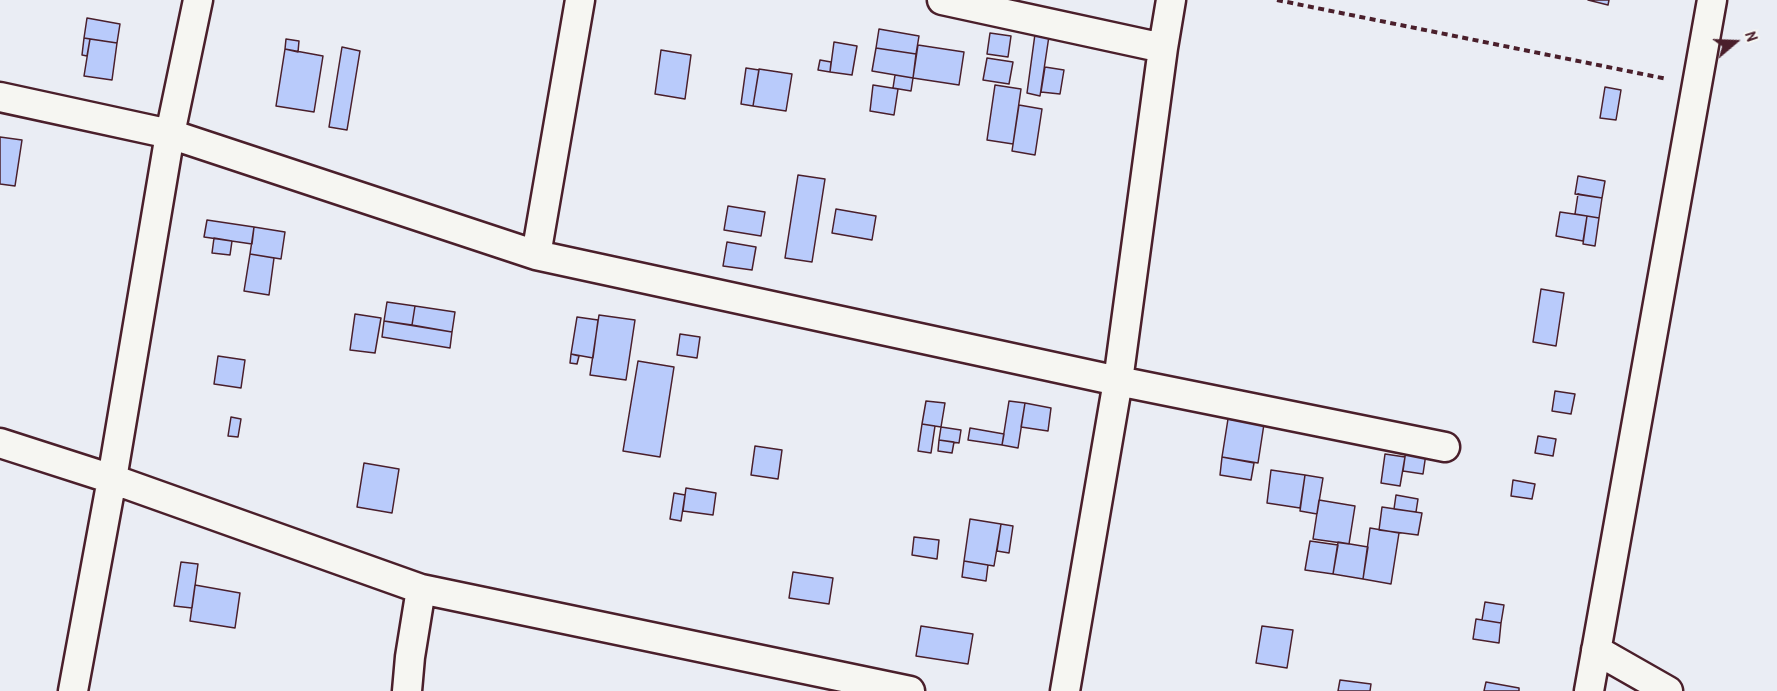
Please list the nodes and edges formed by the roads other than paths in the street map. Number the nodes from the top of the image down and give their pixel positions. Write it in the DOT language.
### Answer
graph roads {
  1 [pos="198,0"];
  2 [pos="580,0"];
  3 [pos="942,0"];
  4 [pos="1171,0"];
  5 [pos="1712,0"];
  6 [pos="1163,48"];
  7 [pos="0,97"];
  8 [pos="170,134"];
  9 [pos="536,255"];
  10 [pos="1118,381"];
  11 [pos="0,443"];
  12 [pos="1445,447"];
  13 [pos="112,479"];
  14 [pos="421,589"];
  15 [pos="1596,650"];
  16 [pos="73,691"];
  17 [pos="407,691"];
  18 [pos="909,691"];
  19 [pos="1065,691"];
  20 [pos="1589,691"];
  21 [pos="1668,691"];
  1 -- 8 [label="street"];
  2 -- 9 [label="street"];
  3 -- 6 [label="street"];
  4 -- 6 [label="street"];
  5 -- 15 [label="street"];
  6 -- 10 [label="street"];
  7 -- 8 [label="street"];
  8 -- 9 [label="street"];
  8 -- 13 [label="street"];
  9 -- 10 [label="street"];
  10 -- 12 [label="street"];
  10 -- 19 [label="street"];
  11 -- 13 [label="street"];
  13 -- 14 [label="street"];
  13 -- 16 [label="street"];
  14 -- 17 [label="street"];
  14 -- 18 [label="street"];
  15 -- 20 [label="street"];
  15 -- 21 [label="street"];
}
